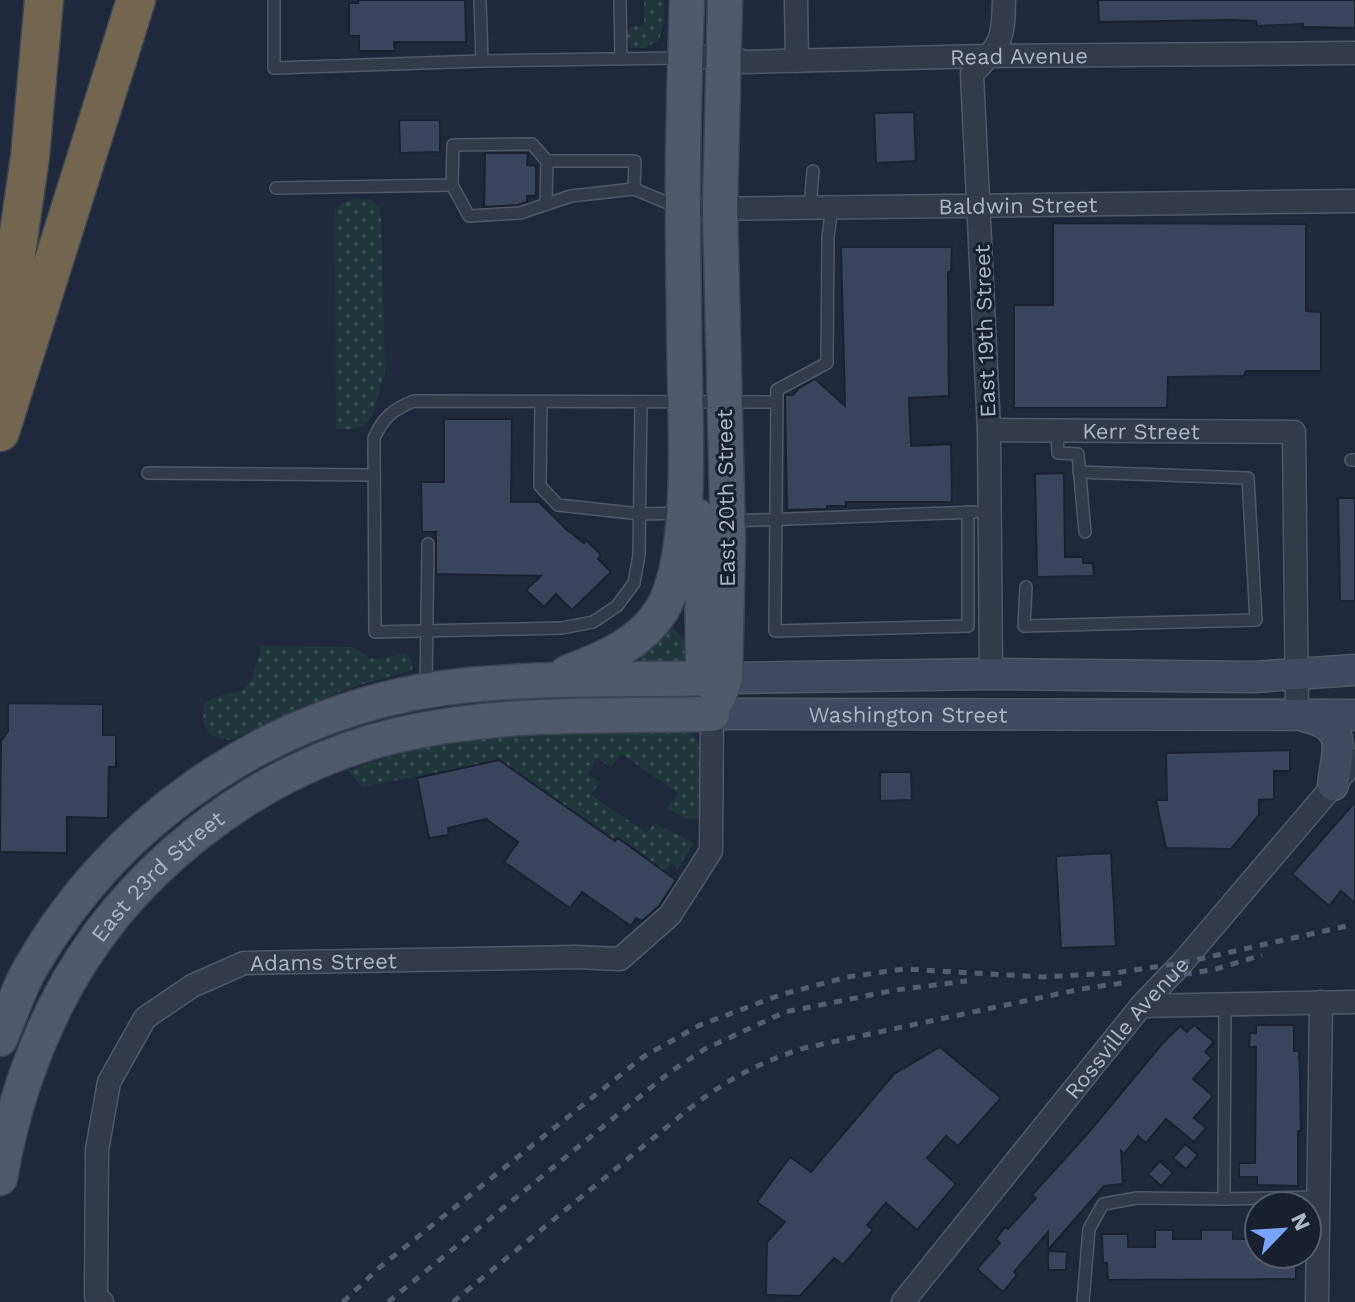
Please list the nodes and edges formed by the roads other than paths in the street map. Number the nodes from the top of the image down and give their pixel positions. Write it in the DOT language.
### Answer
graph roads {
  1 [pos="44,0"];
  2 [pos="136,0"];
  3 [pos="274,0"];
  4 [pos="480,0"];
  5 [pos="620,0"];
  6 [pos="687,0"];
  7 [pos="725,0"];
  8 [pos="796,0"];
  9 [pos="1004,0"];
  10 [pos="1355,53"];
  11 [pos="725,56"];
  12 [pos="990,56"];
  13 [pos="686,58"];
  14 [pos="621,59"];
  15 [pos="482,61"];
  16 [pos="797,61"];
  17 [pos="547,161"];
  18 [pos="813,171"];
  19 [pos="452,185"];
  20 [pos="276,188"];
  21 [pos="634,189"];
  22 [pos="1355,201"];
  23 [pos="546,204"];
  24 [pos="980,204"];
  25 [pos="821,207"];
  26 [pos="683,209"];
  27 [pos="720,209"];
  28 [pos="0,364"];
  29 [pos="541,402"];
  30 [pos="641,402"];
  31 [pos="777,402"];
  32 [pos="685,403"];
  33 [pos="724,403"];
  34 [pos="989,430"];
  35 [pos="1057,431"];
  36 [pos="0,432"];
  37 [pos="686,466"];
  38 [pos="1079,472"];
  39 [pos="148,473"];
  40 [pos="374,475"];
  41 [pos="979,512"];
  42 [pos="683,513"];
  43 [pos="640,514"];
  44 [pos="777,520"];
  45 [pos="728,522"];
  46 [pos="1085,532"];
  47 [pos="428,544"];
  48 [pos="1026,587"];
  49 [pos="428,630"];
  50 [pos="1355,670"];
  51 [pos="1296,673"];
  52 [pos="991,674"];
  53 [pos="714,678"];
  54 [pos="548,681"];
  55 [pos="467,685"];
  56 [pos="426,692"];
  57 [pos="712,714"];
  58 [pos="1297,715"];
  59 [pos="1355,715"];
  60 [pos="460,724"];
  61 [pos="1355,760"];
  62 [pos="1333,785"];
  63 [pos="620,959"];
  64 [pos="1321,1002"];
  65 [pos="1355,1002"];
  66 [pos="1225,1004"];
  67 [pos="1141,1006"];
  68 [pos="0,1039"];
  69 [pos="0,1178"];
  70 [pos="1318,1190"];
  71 [pos="1224,1199"];
  72 [pos="1243,1199"];
  73 [pos="1317,1270"];
  74 [pos="102,1302"];
  75 [pos="903,1302"];
  76 [pos="1083,1302"];
  77 [pos="1317,1302"];
  1 -- 28 [label="highway"];
  2 -- 36 [label="highway"];
  3 -- 15 [label="lane"];
  4 -- 15 [label="lane"];
  5 -- 14 [label="lane"];
  6 -- 13 [label="main road, East 20th Street"];
  7 -- 11 [label="main road, East 20th Street"];
  8 -- 16 [label="street"];
  9 -- 12 [label="street, East 19th Street"];
  10 -- 12 [label="street, Read Avenue"];
  11 -- 13 [label="street, Read Avenue"];
  11 -- 16 [label="street, Read Avenue"];
  11 -- 27 [label="main road, East 20th Street"];
  12 -- 16 [label="street, Read Avenue"];
  12 -- 24 [label="street, East 19th Street"];
  13 -- 14 [label="lane"];
  13 -- 26 [label="main road, East 20th Street"];
  14 -- 15 [label="lane"];
  17 -- 19 [label="lane"];
  17 -- 21 [label="lane"];
  17 -- 23 [label="lane"];
  18 -- 25 [label="lane"];
  19 -- 20 [label="lane"];
  19 -- 23 [label="lane"];
  21 -- 23 [label="lane"];
  21 -- 26 [label="lane"];
  22 -- 24 [label="street, Baldwin Street"];
  24 -- 25 [label="street, Baldwin Street"];
  24 -- 34 [label="street, East 19th Street"];
  25 -- 27 [label="street, Baldwin Street"];
  25 -- 31 [label="lane"];
  26 -- 27 [label="street, Baldwin Street"];
  26 -- 32 [label="main road, East 20th Street"];
  27 -- 33 [label="main road, East 20th Street"];
  29 -- 30 [label="lane"];
  29 -- 40 [label="lane"];
  29 -- 43 [label="lane"];
  30 -- 32 [label="lane"];
  30 -- 43 [label="lane"];
  31 -- 33 [label="lane"];
  31 -- 44 [label="lane"];
  32 -- 33 [label="lane"];
  32 -- 37 [label="main road, East 20th Street"];
  33 -- 45 [label="main road, East 20th Street"];
  34 -- 35 [label="street, Kerr Street"];
  34 -- 41 [label="street, East 19th Street"];
  35 -- 38 [label="lane"];
  35 -- 51 [label="street, Kerr Street"];
  37 -- 42 [label="main road"];
  37 -- 53 [label="main road"];
  38 -- 46 [label="lane"];
  38 -- 48 [label="lane"];
  39 -- 40 [label="lane"];
  40 -- 49 [label="lane"];
  41 -- 44 [label="lane"];
  41 -- 44 [label="lane"];
  41 -- 52 [label="street, East 19th Street"];
  42 -- 43 [label="lane"];
  42 -- 54 [label="main road"];
  43 -- 49 [label="lane"];
  44 -- 45 [label="lane"];
  45 -- 53 [label="main road, East 20th Street"];
  47 -- 49 [label="lane"];
  49 -- 56 [label="lane"];
  50 -- 51 [label="street, Washington Street"];
  51 -- 52 [label="street, Washington Street"];
  51 -- 58 [label="street"];
  52 -- 53 [label="street, Washington Street"];
  53 -- 54 [label="main road, Washington Street"];
  53 -- 57 [label="main road, East 20th Street"];
  54 -- 55 [label="main road, Washington Street"];
  55 -- 56 [label="main road, East 23rd Street"];
  56 -- 68 [label="main road, East 23rd Street"];
  57 -- 58 [label="street, Washington Street"];
  57 -- 60 [label="main road, Washington Street"];
  57 -- 63 [label="street, East 20th Street"];
  58 -- 59 [label="street, Washington Street"];
  58 -- 62 [label="street"];
  60 -- 69 [label="main road, East 23rd Street"];
  61 -- 62 [label="street, Rossville Avenue"];
  62 -- 67 [label="street, Rossville Avenue"];
  63 -- 74 [label="street, Adams Street"];
  64 -- 65 [label="street"];
  64 -- 66 [label="street"];
  64 -- 70 [label="street"];
  66 -- 67 [label="street"];
  66 -- 71 [label="lane"];
  67 -- 75 [label="street, Rossville Avenue"];
  71 -- 72 [label="lane"];
  71 -- 76 [label="lane"];
  73 -- 77 [label="street"];
}
